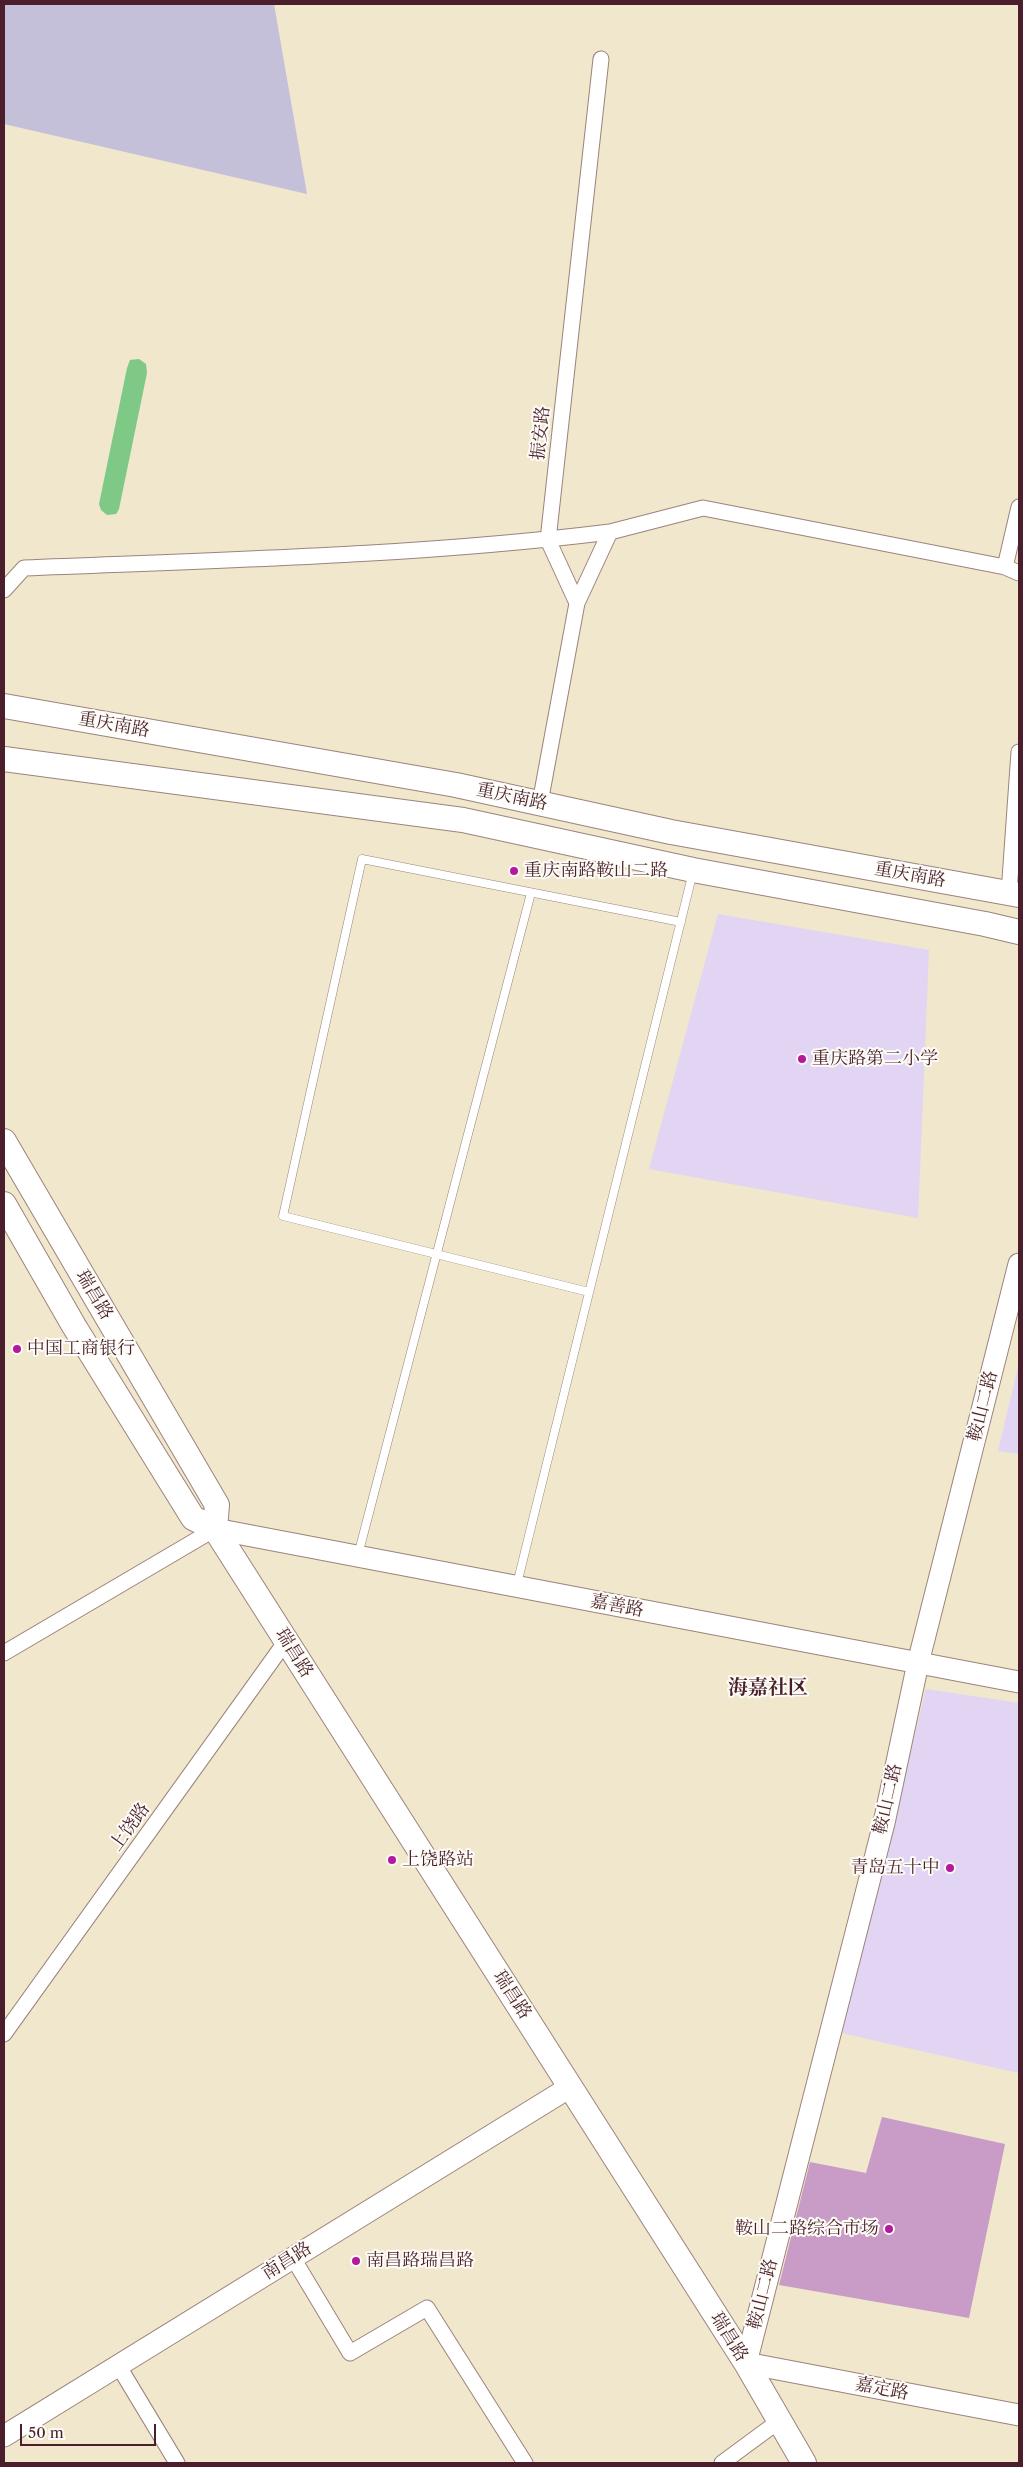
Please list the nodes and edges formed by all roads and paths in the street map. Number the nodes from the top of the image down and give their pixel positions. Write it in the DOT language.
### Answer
graph roads {
  1 [pos="602,59"];
  2 [pos="1019,507"];
  3 [pos="610,532"];
  4 [pos="548,540"];
  5 [pos="1012,570"];
  6 [pos="4,590"];
  7 [pos="577,603"];
  8 [pos="4,693"];
  9 [pos="4,706"];
  10 [pos="60,715"];
  11 [pos="1019,752"];
  12 [pos="4,759"];
  13 [pos="540,803"];
  14 [pos="693,870"];
  15 [pos="531,892"];
  16 [pos="1014,894"];
  17 [pos="680,922"];
  18 [pos="1019,932"];
  19 [pos="4,1141"];
  20 [pos="4,1204"];
  21 [pos="436,1255"];
  22 [pos="1019,1264"];
  23 [pos="589,1292"];
  24 [pos="215,1529"];
  25 [pos="358,1557"];
  26 [pos="516,1587"];
  27 [pos="286,1641"];
  28 [pos="4,1654"];
  29 [pos="918,1663"];
  30 [pos="1019,1682"];
  31 [pos="4,2034"];
  32 [pos="570,2087"];
  33 [pos="293,2258"];
  34 [pos="746,2363"];
  35 [pos="118,2365"];
  36 [pos="1019,2415"];
  37 [pos="779,2421"];
  38 [pos="4,2436"];
  39 [pos="177,2463"];
  40 [pos="525,2463"];
  41 [pos="722,2463"];
  42 [pos="804,2463"];
  1 -- 4 [label="street, 振安路"];
  2 -- 5 [label="street"];
  3 -- 4 [label="street"];
  3 -- 5 [label="street"];
  3 -- 7 [label="street"];
  4 -- 6 [label="street"];
  4 -- 7 [label="street"];
  7 -- 13 [label="street"];
  8 -- 10 [label="main road"];
  9 -- 10 [label="main road, 重庆南路"];
  10 -- 13 [label="main road, 重庆南路"];
  11 -- 16 [label="street"];
  12 -- 14 [label="main road, 重庆南路"];
  13 -- 16 [label="main road, 重庆南路"];
  14 -- 17 [label="lane"];
  14 -- 18 [label="main road, 重庆南路"];
  15 -- 17 [label="lane"];
  15 -- 21 [label="lane"];
  15 -- 21 [label="lane"];
  17 -- 23 [label="lane"];
  19 -- 24 [label="main road, 瑞昌路"];
  20 -- 24 [label="main road, 瑞昌路"];
  21 -- 23 [label="lane"];
  21 -- 25 [label="lane"];
  22 -- 29 [label="street, 鞍山二路"];
  23 -- 26 [label="lane"];
  24 -- 25 [label="street, 嘉善路"];
  24 -- 27 [label="main road, 瑞昌路"];
  24 -- 28 [label="street"];
  25 -- 26 [label="street, 嘉善路"];
  26 -- 29 [label="street, 嘉善路"];
  27 -- 31 [label="street, 上饶路"];
  27 -- 32 [label="main road, 瑞昌路"];
  29 -- 30 [label="street, 嘉善路"];
  29 -- 34 [label="street, 鞍山二路"];
  32 -- 33 [label="street, 南昌路"];
  32 -- 34 [label="main road, 瑞昌路"];
  33 -- 35 [label="street, 南昌路"];
  33 -- 40 [label="street"];
  34 -- 36 [label="street, 嘉定路"];
  34 -- 37 [label="main road, 瑞昌路"];
  35 -- 38 [label="street, 南昌路"];
  35 -- 39 [label="street"];
  37 -- 41 [label="street"];
  37 -- 42 [label="main road, 瑞昌路"];
}
